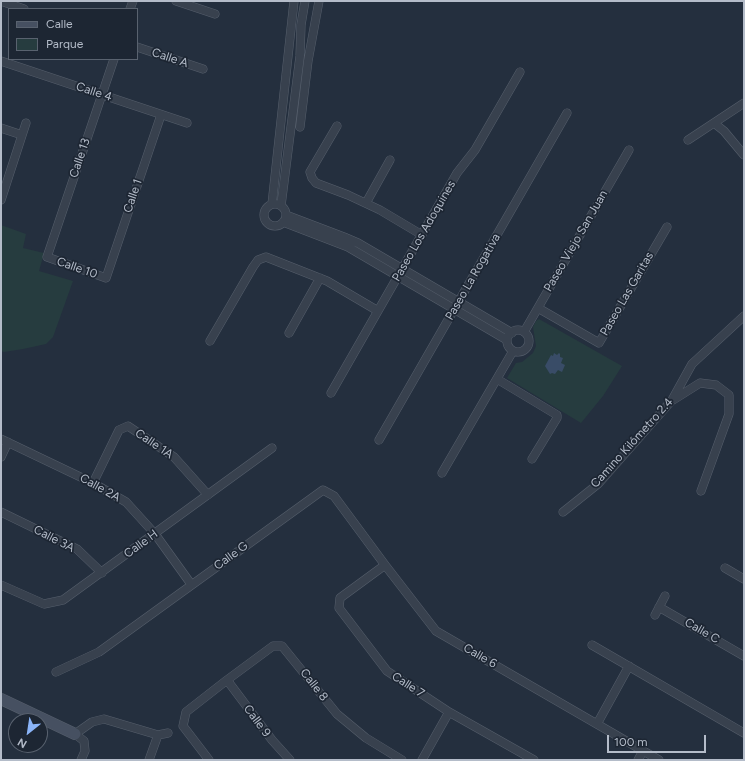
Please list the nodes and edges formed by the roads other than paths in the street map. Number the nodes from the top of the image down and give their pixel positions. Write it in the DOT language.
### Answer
graph roads {
  1 [pos="1,1"];
  2 [pos="177,1"];
  3 [pos="294,1"];
  4 [pos="305,1"];
  5 [pos="319,1"];
  6 [pos="191,3"];
  7 [pos="21,8"];
  8 [pos="215,14"];
  9 [pos="138,47"];
  10 [pos="114,60"];
  11 [pos="1,61"];
  12 [pos="203,69"];
  13 [pos="520,72"];
  14 [pos="102,95"];
  15 [pos="744,103"];
  16 [pos="567,113"];
  17 [pos="161,114"];
  18 [pos="26,123"];
  19 [pos="187,123"];
  20 [pos="714,123"];
  21 [pos="338,126"];
  22 [pos="300,127"];
  23 [pos="1,128"];
  24 [pos="22,135"];
  25 [pos="688,140"];
  26 [pos="628,150"];
  27 [pos="744,155"];
  28 [pos="390,160"];
  29 [pos="2,196"];
  30 [pos="366,203"];
  31 [pos="272,204"];
  32 [pos="281,206"];
  33 [pos="285,219"];
  34 [pos="667,227"];
  35 [pos="422,234"];
  36 [pos="47,257"];
  37 [pos="400,273"];
  38 [pos="106,278"];
  39 [pos="320,278"];
  40 [pos="457,306"];
  41 [pos="538,308"];
  42 [pos="378,311"];
  43 [pos="744,316"];
  44 [pos="524,332"];
  45 [pos="289,333"];
  46 [pos="510,336"];
  47 [pos="210,341"];
  48 [pos="513,350"];
  49 [pos="497,379"];
  50 [pos="331,393"];
  51 [pos="672,400"];
  52 [pos="378,440"];
  53 [pos="5,441"];
  54 [pos="272,448"];
  55 [pos="1,457"];
  56 [pos="532,459"];
  57 [pos="442,473"];
  58 [pos="93,483"];
  59 [pos="701,491"];
  60 [pos="208,495"];
  61 [pos="1,512"];
  62 [pos="563,512"];
  63 [pos="155,534"];
  64 [pos="385,565"];
  65 [pos="725,568"];
  66 [pos="102,573"];
  67 [pos="744,579"];
  68 [pos="192,584"];
  69 [pos="1,585"];
  70 [pos="665,596"];
  71 [pos="659,607"];
  72 [pos="655,615"];
  73 [pos="592,645"];
  74 [pos="744,656"];
  75 [pos="629,666"];
  76 [pos="56,672"];
  77 [pos="227,680"];
  78 [pos="1,699"];
  79 [pos="450,712"];
  80 [pos="596,724"];
  81 [pos="168,733"];
  82 [pos="744,733"];
  83 [pos="76,734"];
  84 [pos="158,735"];
  85 [pos="643,751"];
  86 [pos="80,760"];
  87 [pos="149,760"];
  88 [pos="209,760"];
  89 [pos="290,760"];
  90 [pos="402,760"];
  91 [pos="422,760"];
  92 [pos="534,760"];
  93 [pos="638,760"];
  94 [pos="659,760"];
  1 -- 7 [label="street"];
  2 -- 6 [label="street"];
  3 -- 31 [label="street"];
  4 -- 32 [label="street"];
  5 -- 22 [label="street"];
  6 -- 8 [label="street"];
  9 -- 12 [label="street, Calle A"];
  10 -- 14 [label="street, Calle 13"];
  11 -- 14 [label="street, Calle 4"];
  13 -- 35 [label="street, Paseo Los Adoquines"];
  14 -- 17 [label="street, Calle 4"];
  14 -- 36 [label="street, Calle 13"];
  15 -- 20 [label="street"];
  16 -- 40 [label="street, Paseo La Rogativa"];
  17 -- 19 [label="street, Calle 4"];
  17 -- 38 [label="street, Calle 1"];
  18 -- 24 [label="street"];
  20 -- 25 [label="street"];
  20 -- 27 [label="street"];
  21 -- 30 [label="street"];
  23 -- 24 [label="street"];
  24 -- 29 [label="street"];
  26 -- 41 [label="street, Paseo Viejo San Juan"];
  28 -- 30 [label="street"];
  30 -- 35 [label="street"];
  31 -- 32 [label="street"];
  31 -- 33 [label="street"];
  32 -- 33 [label="street"];
  33 -- 37 [label="street"];
  34 -- 41 [label="street, Paseo Las Garitas"];
  35 -- 37 [label="street, Paseo Los Adoquines"];
  36 -- 38 [label="street, Calle 10"];
  37 -- 40 [label="street"];
  37 -- 42 [label="street, Paseo Los Adoquines"];
  39 -- 42 [label="street"];
  39 -- 45 [label="street"];
  39 -- 47 [label="street"];
  40 -- 46 [label="street"];
  40 -- 52 [label="street, Paseo La Rogativa"];
  41 -- 44 [label="street, Paseo Viejo San Juan"];
  42 -- 50 [label="street, Paseo Los Adoquines"];
  43 -- 51 [label="street, Camino Kilómetro 2.4"];
  44 -- 46 [label="street"];
  44 -- 48 [label="street"];
  46 -- 48 [label="street"];
  48 -- 49 [label="street"];
  49 -- 56 [label="street"];
  49 -- 57 [label="street"];
  51 -- 59 [label="street"];
  51 -- 62 [label="street, Camino Kilómetro 2.4"];
  53 -- 55 [label="street"];
  53 -- 58 [label="street, Calle 2A"];
  54 -- 60 [label="street, Calle H"];
  58 -- 60 [label="street, Calle 1A"];
  58 -- 63 [label="street, Calle 2A"];
  60 -- 63 [label="street, Calle H"];
  61 -- 66 [label="street, Calle 3A"];
  63 -- 66 [label="street, Calle H"];
  63 -- 68 [label="street, Calle 2A"];
  64 -- 68 [label="street, Calle G"];
  64 -- 79 [label="street, Calle 7"];
  64 -- 80 [label="street, Calle 6"];
  65 -- 67 [label="street"];
  66 -- 69 [label="street, Calle H"];
  68 -- 76 [label="street, Calle G"];
  70 -- 71 [label="street"];
  71 -- 72 [label="street"];
  71 -- 74 [label="street, Calle C"];
  73 -- 75 [label="street"];
  75 -- 80 [label="street"];
  75 -- 82 [label="street"];
  77 -- 88 [label="street"];
  77 -- 89 [label="street, Calle 9"];
  77 -- 90 [label="street, Calle 8"];
  78 -- 83 [label="street"];
  79 -- 91 [label="street"];
  79 -- 92 [label="street, Calle 7"];
  80 -- 85 [label="street, Calle 6"];
  81 -- 84 [label="street"];
  83 -- 84 [label="street"];
  83 -- 86 [label="street"];
  84 -- 87 [label="street"];
  85 -- 93 [label="street"];
  85 -- 94 [label="street, Calle 6"];
}
